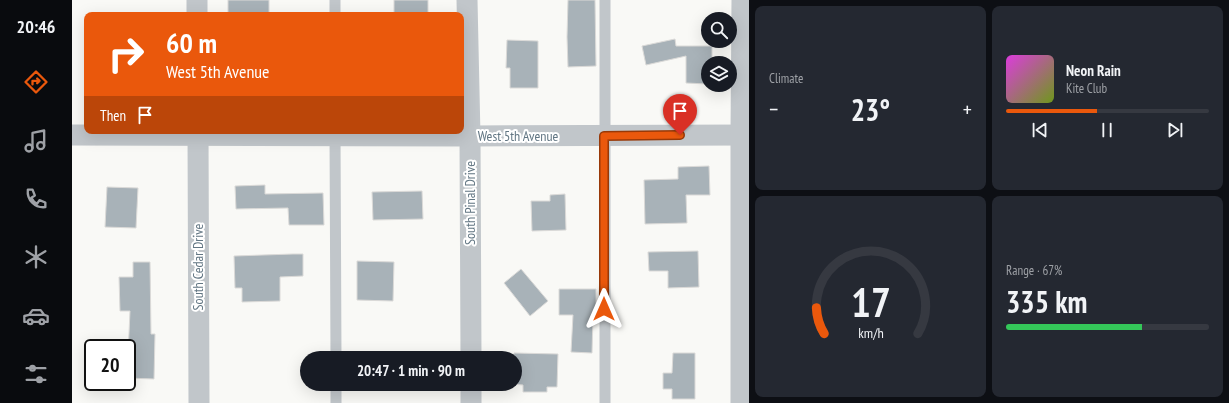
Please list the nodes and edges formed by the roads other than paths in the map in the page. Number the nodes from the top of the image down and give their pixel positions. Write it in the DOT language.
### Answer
graph roads {
  1 [pos="197,0"];
  2 [pos="335,0"];
  3 [pos="467,0"];
  4 [pos="605,0"];
  5 [pos="742,0"];
  6 [pos="197,12"];
  7 [pos="335,12"];
  8 [pos="135,134"];
  9 [pos="198,134"];
  10 [pos="335,134"];
  11 [pos="380,134"];
  12 [pos="72,135"];
  13 [pos="745,135"];
  14 [pos="470,136"];
  15 [pos="604,136"];
  16 [pos="336,351"];
  17 [pos="471,351"];
  18 [pos="336,391"];
  19 [pos="471,391"];
  20 [pos="199,403"];
  21 [pos="336,403"];
  22 [pos="471,403"];
  23 [pos="605,403"];
  24 [pos="741,403"];
  1 -- 6 [label="street"];
  2 -- 7 [label="lane"];
  3 -- 14 [label="street, South Pinal Drive"];
  4 -- 15 [label="lane"];
  5 -- 13 [label="street"];
  8 -- 12 [label="street, West 5th Avenue"];
  9 -- 20 [label="street, South Cedar Drive"];
  10 -- 16 [label="lane"];
  11 -- 14 [label="street, West 5th Avenue"];
  13 -- 15 [label="street, West 5th Avenue"];
  13 -- 24 [label="street"];
  14 -- 15 [label="street, West 5th Avenue"];
  14 -- 17 [label="street, South Pinal Drive"];
  15 -- 23 [label="lane"];
  18 -- 21 [label="lane"];
  19 -- 22 [label="street"];
}
